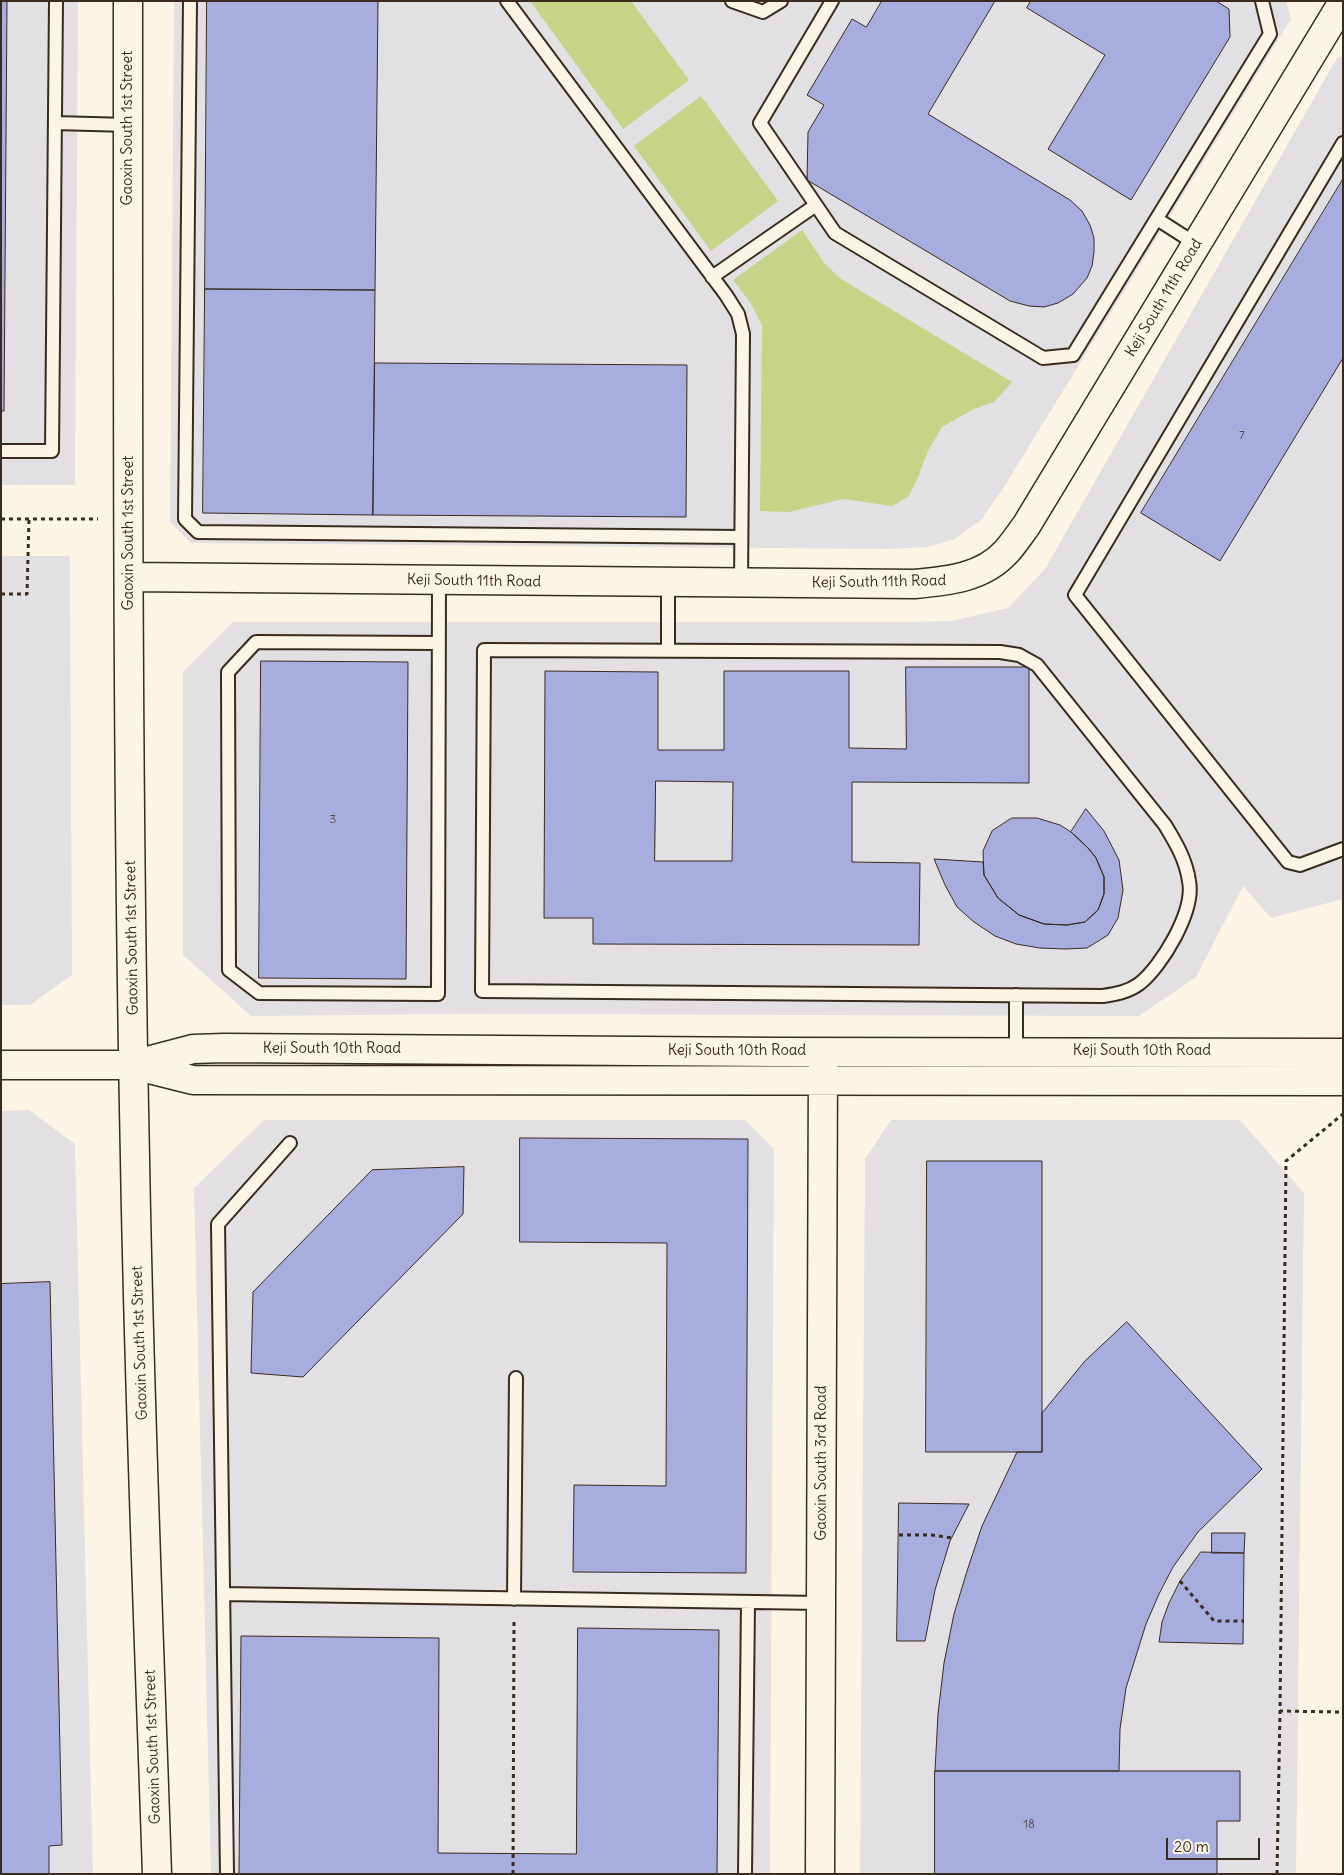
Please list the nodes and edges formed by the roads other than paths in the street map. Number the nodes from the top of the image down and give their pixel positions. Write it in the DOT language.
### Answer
graph roads {
  1 [pos="56,1"];
  2 [pos="128,1"];
  3 [pos="190,1"];
  4 [pos="507,1"];
  5 [pos="732,1"];
  6 [pos="781,1"];
  7 [pos="832,1"];
  8 [pos="1262,1"];
  9 [pos="1343,2"];
  10 [pos="55,123"];
  11 [pos="128,124"];
  12 [pos="1343,143"];
  13 [pos="816,205"];
  14 [pos="1156,218"];
  15 [pos="1196,244"];
  16 [pos="712,277"];
  17 [pos="1,451"];
  18 [pos="741,537"];
  19 [pos="129,578"];
  20 [pos="439,580"];
  21 [pos="668,583"];
  22 [pos="741,584"];
  23 [pos="439,643"];
  24 [pos="668,650"];
  25 [pos="1343,849"];
  26 [pos="1016,995"];
  27 [pos="1016,1051"];
  28 [pos="823,1052"];
  29 [pos="1343,1053"];
  30 [pos="1,1065"];
  31 [pos="133,1065"];
  32 [pos="823,1080"];
  33 [pos="1343,1081"];
  34 [pos="290,1143"];
  35 [pos="516,1378"];
  36 [pos="223,1594"];
  37 [pos="514,1599"];
  38 [pos="748,1602"];
  39 [pos="821,1603"];
  40 [pos="157,1874"];
  41 [pos="227,1874"];
  42 [pos="745,1874"];
  43 [pos="820,1874"];
  1 -- 10 [label="lane"];
  2 -- 11 [label="street, Gaoxin South 1st Street"];
  3 -- 18 [label="lane"];
  4 -- 16 [label="lane"];
  5 -- 6 [label="lane"];
  7 -- 13 [label="lane"];
  8 -- 14 [label="lane"];
  9 -- 15 [label="street, Keji South 11th Road"];
  10 -- 11 [label="lane"];
  10 -- 17 [label="lane"];
  11 -- 19 [label="street, Gaoxin South 1st Street"];
  12 -- 25 [label="lane"];
  13 -- 14 [label="lane"];
  13 -- 16 [label="lane"];
  14 -- 15 [label="lane"];
  15 -- 22 [label="street, Keji South 11th Road"];
  16 -- 18 [label="lane"];
  18 -- 22 [label="lane"];
  19 -- 20 [label="street, Keji South 11th Road"];
  19 -- 31 [label="street, Gaoxin South 1st Street"];
  20 -- 21 [label="street, Keji South 11th Road"];
  20 -- 23 [label="lane"];
  21 -- 22 [label="street, Keji South 11th Road"];
  21 -- 24 [label="lane"];
  23 -- 23 [label="lane"];
  24 -- 26 [label="lane"];
  24 -- 26 [label="lane"];
  26 -- 27 [label="lane"];
  27 -- 28 [label="street, Keji South 10th Road"];
  27 -- 29 [label="street, Keji South 10th Road"];
  28 -- 31 [label="street, Keji South 10th Road"];
  28 -- 32 [label="street, Gaoxin South 3rd Road"];
  30 -- 31 [label="street, Keji South 10th Road"];
  31 -- 32 [label="street, Keji South 10th Road"];
  31 -- 40 [label="street, Gaoxin South 1st Street"];
  32 -- 33 [label="street, Keji South 10th Road"];
  32 -- 39 [label="street, Gaoxin South 3rd Road"];
  34 -- 36 [label="lane"];
  35 -- 37 [label="lane"];
  36 -- 37 [label="lane"];
  36 -- 41 [label="lane"];
  37 -- 38 [label="lane"];
  38 -- 39 [label="lane"];
  38 -- 42 [label="lane"];
  39 -- 43 [label="street, Gaoxin South 3rd Road"];
}
